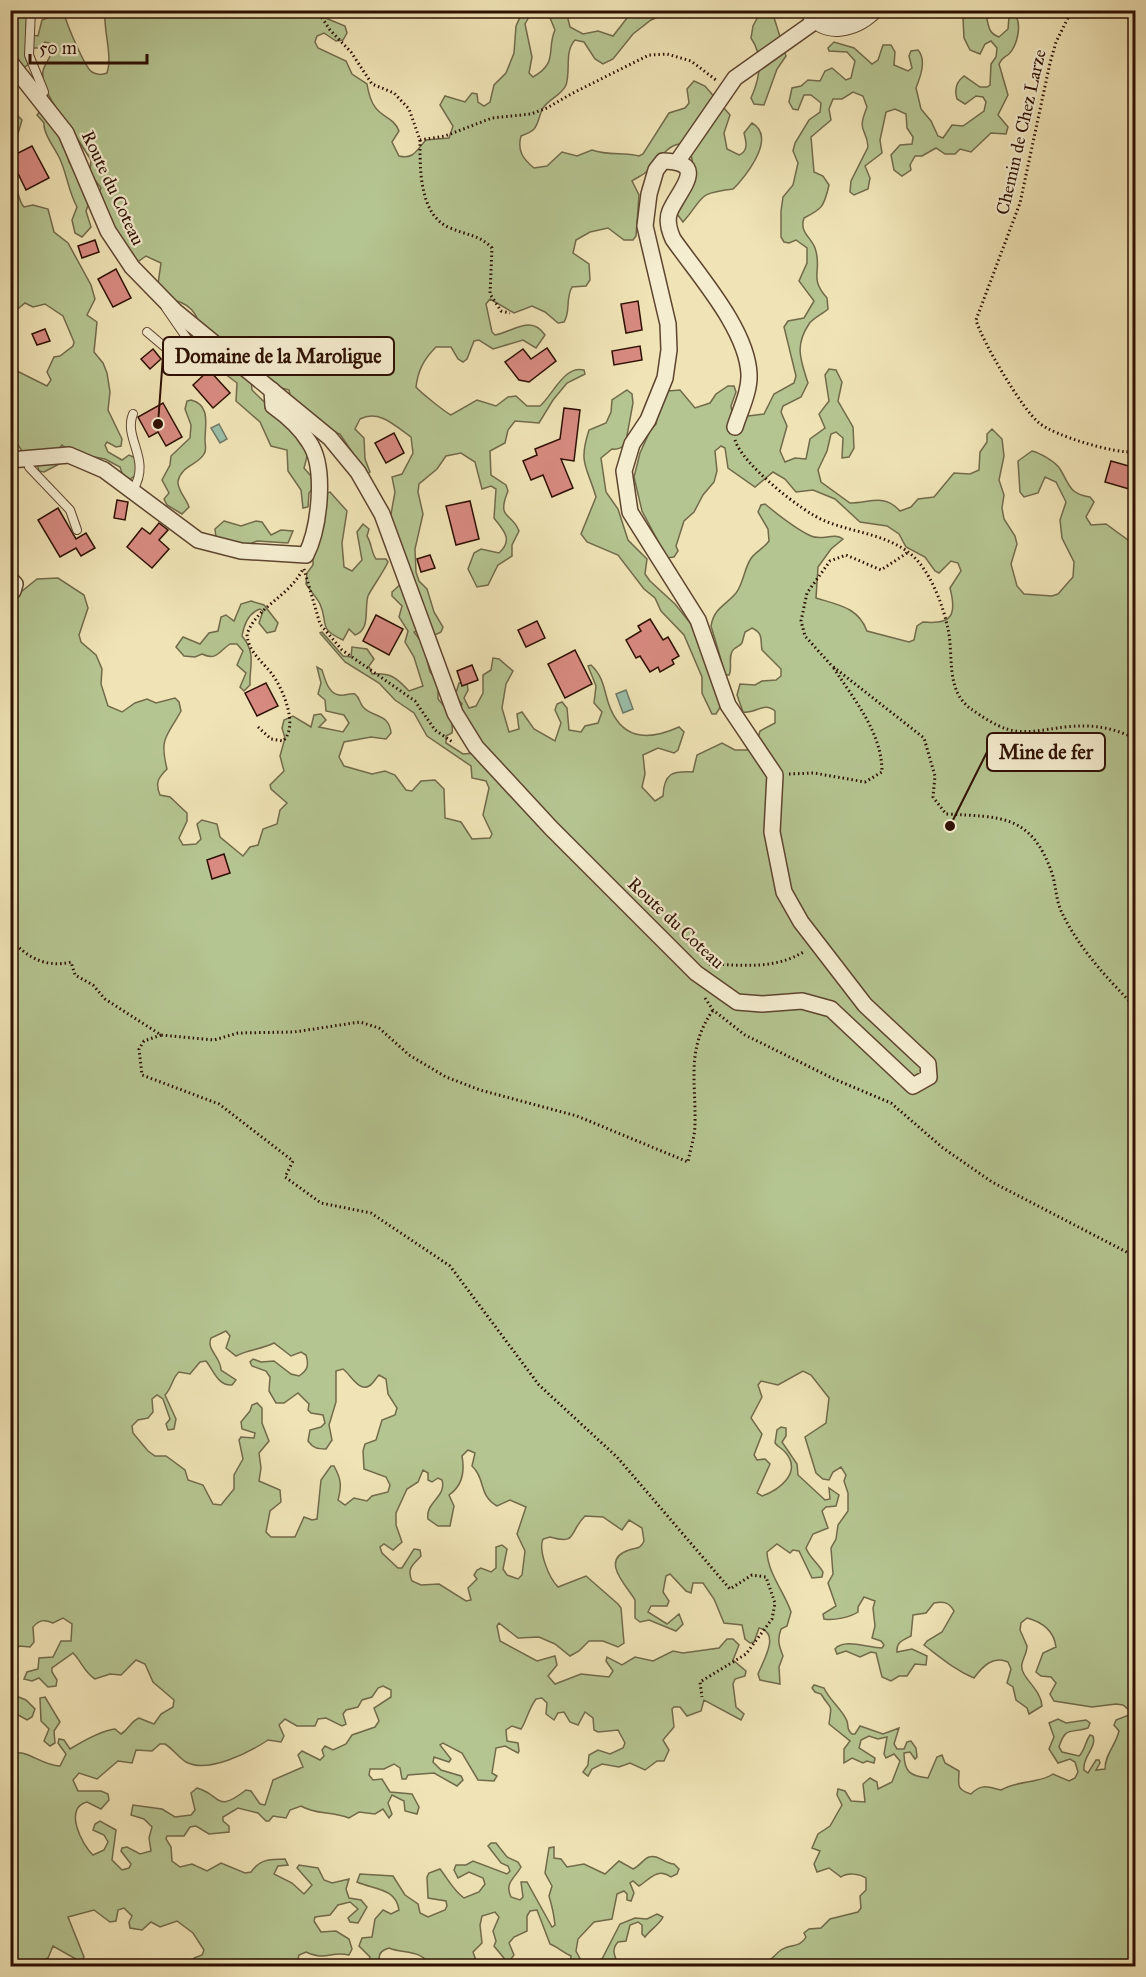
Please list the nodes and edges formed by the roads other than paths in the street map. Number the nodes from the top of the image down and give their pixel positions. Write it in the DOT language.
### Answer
graph roads {
  1 [pos="32,10"];
  2 [pos="872,10"];
  3 [pos="813,15"];
  4 [pos="10,62"];
  5 [pos="39,98"];
  6 [pos="677,162"];
  7 [pos="166,302"];
  8 [pos="147,332"];
  9 [pos="272,390"];
  10 [pos="133,414"];
  11 [pos="735,427"];
  12 [pos="28,459"];
  13 [pos="10,460"];
  14 [pos="133,490"];
  15 [pos="77,530"];
  16 [pos="10,579"];
  17 [pos="10,590"];
  1 -- 5 [label="lane"];
  2 -- 3 [label="street"];
  3 -- 6 [label="street"];
  4 -- 5 [label="street, Route du Coteau"];
  5 -- 7 [label="street, Route du Coteau"];
  6 -- 9 [label="street, Route du Coteau"];
  6 -- 11 [label="street"];
  7 -- 8 [label="lane"];
  7 -- 9 [label="street, Route du Coteau"];
  9 -- 14 [label="street"];
  10 -- 14 [label="lane"];
  12 -- 13 [label="street"];
  12 -- 14 [label="street"];
  12 -- 15 [label="lane"];
  16 -- 17 [label="street"];
}
